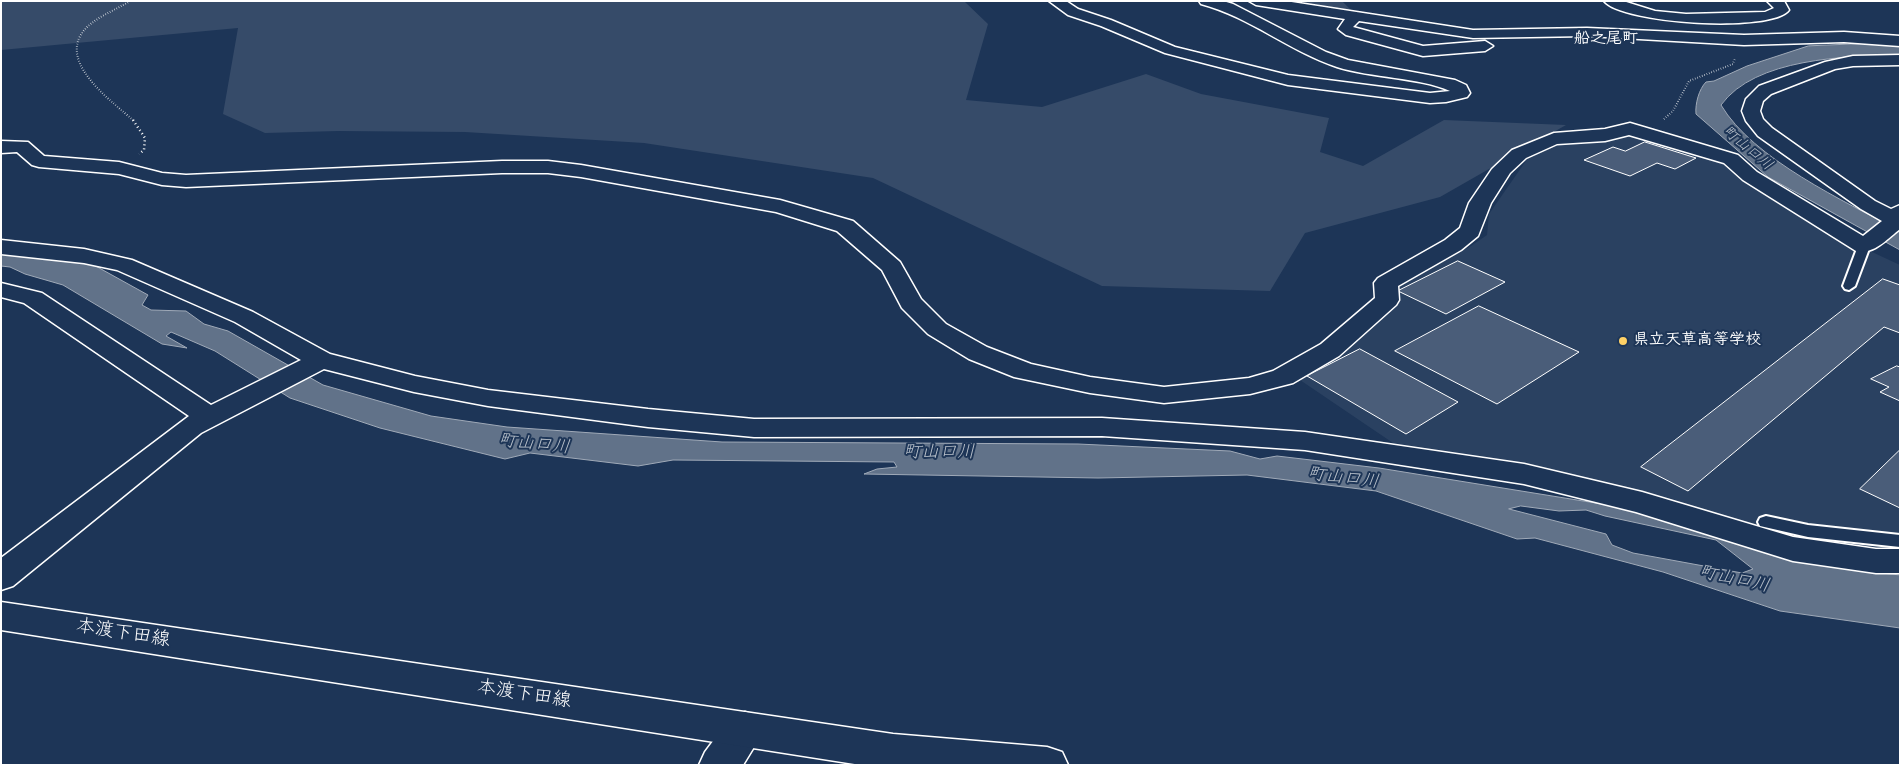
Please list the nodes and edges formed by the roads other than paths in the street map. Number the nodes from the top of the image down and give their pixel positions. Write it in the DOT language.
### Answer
graph roads {
  1 [pos="1056,1"];
  2 [pos="1206,1"];
  3 [pos="1256,1"];
  4 [pos="1610,1"];
  5 [pos="1774,1"];
  6 [pos="1355,17"];
  7 [pos="1473,34"];
  8 [pos="1900,41"];
  9 [pos="1900,60"];
  10 [pos="1,147"];
  11 [pos="1897,219"];
  12 [pos="1866,245"];
  13 [pos="1,247"];
  14 [pos="1849,286"];
  15 [pos="1,290"];
  16 [pos="312,365"];
  17 [pos="1164,395"];
  18 [pos="215,414"];
  19 [pos="1166,430"];
  20 [pos="1766,522"];
  21 [pos="1900,541"];
  22 [pos="1900,561"];
  23 [pos="1,577"];
  24 [pos="1,616"];
  25 [pos="745,729"];
  26 [pos="720,765"];
  27 [pos="1047,765"];
  1 -- 2 [label="street"];
  3 -- 6 [label="street"];
  4 -- 5 [label="street"];
  6 -- 7 [label="street"];
  6 -- 7 [label="street"];
  7 -- 8 [label="street"];
  9 -- 11 [label="street"];
  10 -- 17 [label="street"];
  11 -- 12 [label="street"];
  12 -- 14 [label="lane"];
  12 -- 17 [label="street"];
  13 -- 16 [label="street"];
  15 -- 18 [label="street"];
  16 -- 18 [label="street"];
  16 -- 19 [label="street"];
  17 -- 19 [label="street"];
  18 -- 23 [label="street"];
  19 -- 22 [label="street"];
  20 -- 21 [label="lane"];
  24 -- 25 [label="street, 本渡下田線"];
  25 -- 26 [label="street"];
  25 -- 27 [label="street, 本渡下田線"];
}
